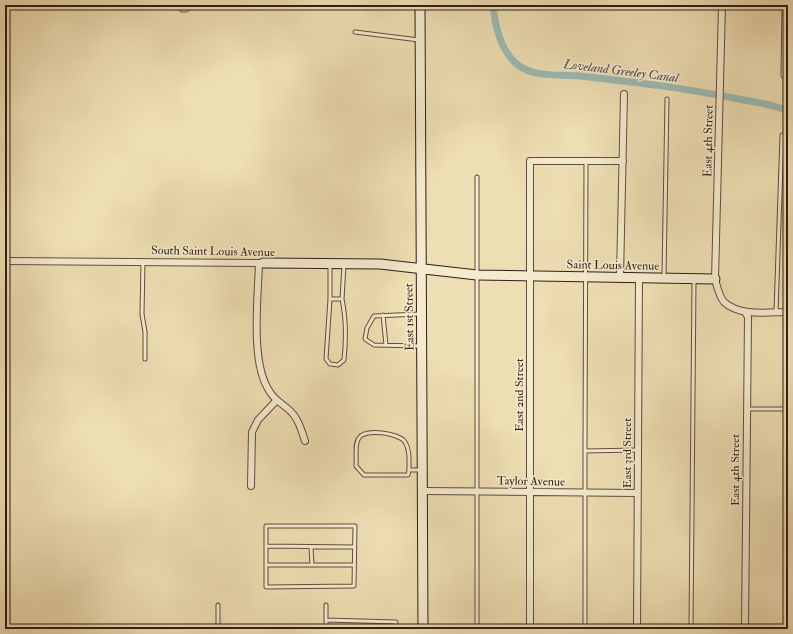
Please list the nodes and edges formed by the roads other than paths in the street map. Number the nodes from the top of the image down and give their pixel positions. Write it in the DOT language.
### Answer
graph roads {
  1 [pos="177,5"];
  2 [pos="193,5"];
  3 [pos="420,5"];
  4 [pos="722,5"];
  5 [pos="784,5"];
  6 [pos="355,32"];
  7 [pos="421,41"];
  8 [pos="783,76"];
  9 [pos="624,94"];
  10 [pos="667,99"];
  11 [pos="782,135"];
  12 [pos="586,161"];
  13 [pos="623,161"];
  14 [pos="477,177"];
  15 [pos="5,261"];
  16 [pos="144,262"];
  17 [pos="261,263"];
  18 [pos="330,264"];
  19 [pos="344,264"];
  20 [pos="420,269"];
  21 [pos="477,276"];
  22 [pos="530,276"];
  23 [pos="587,277"];
  24 [pos="620,277"];
  25 [pos="638,278"];
  26 [pos="664,278"];
  27 [pos="694,278"];
  28 [pos="715,278"];
  29 [pos="330,299"];
  30 [pos="342,299"];
  31 [pos="745,312"];
  32 [pos="776,312"];
  33 [pos="788,312"];
  34 [pos="421,314"];
  35 [pos="383,315"];
  36 [pos="386,345"];
  37 [pos="422,346"];
  38 [pos="145,359"];
  39 [pos="276,401"];
  40 [pos="747,409"];
  41 [pos="788,409"];
  42 [pos="305,441"];
  43 [pos="638,450"];
  44 [pos="585,451"];
  45 [pos="409,470"];
  46 [pos="423,470"];
  47 [pos="251,486"];
  48 [pos="424,491"];
  49 [pos="477,492"];
  50 [pos="531,492"];
  51 [pos="584,493"];
  52 [pos="637,493"];
  53 [pos="266,546"];
  54 [pos="311,546"];
  55 [pos="354,547"];
  56 [pos="266,565"];
  57 [pos="312,565"];
  58 [pos="354,565"];
  59 [pos="218,605"];
  60 [pos="326,605"];
  61 [pos="326,620"];
  62 [pos="423,628"];
  63 [pos="218,629"];
  64 [pos="326,629"];
  65 [pos="477,629"];
  66 [pos="530,629"];
  67 [pos="585,629"];
  68 [pos="637,629"];
  69 [pos="691,629"];
  70 [pos="745,629"];
  1 -- 2 [label="lane"];
  3 -- 7 [label="main road, East 1st Street"];
  4 -- 28 [label="street, East 4th Street"];
  5 -- 8 [label="lane"];
  6 -- 7 [label="lane"];
  7 -- 20 [label="main road, East 1st Street"];
  9 -- 13 [label="street"];
  10 -- 26 [label="lane"];
  11 -- 32 [label="lane"];
  12 -- 13 [label="street"];
  12 -- 22 [label="street, East 2nd Street"];
  12 -- 23 [label="lane"];
  13 -- 24 [label="street"];
  14 -- 21 [label="lane"];
  15 -- 16 [label="street, South Saint Louis Avenue"];
  16 -- 17 [label="street, South Saint Louis Avenue"];
  16 -- 38 [label="lane"];
  17 -- 18 [label="main road, South Saint Louis Avenue"];
  17 -- 39 [label="street"];
  18 -- 19 [label="main road, South Saint Louis Avenue"];
  18 -- 29 [label="lane"];
  19 -- 20 [label="main road, South Saint Louis Avenue"];
  19 -- 30 [label="lane"];
  20 -- 21 [label="main road, Saint Louis Avenue"];
  20 -- 34 [label="main road, East 1st Street"];
  21 -- 22 [label="main road, Saint Louis Avenue"];
  21 -- 49 [label="lane"];
  22 -- 23 [label="main road, Saint Louis Avenue"];
  22 -- 50 [label="street, East 2nd Street"];
  23 -- 24 [label="main road, Saint Louis Avenue"];
  23 -- 44 [label="lane"];
  24 -- 25 [label="main road, Saint Louis Avenue"];
  25 -- 26 [label="main road, Saint Louis Avenue"];
  25 -- 43 [label="street, East 3rd Street"];
  26 -- 27 [label="main road, Saint Louis Avenue"];
  27 -- 28 [label="main road, Saint Louis Avenue"];
  27 -- 69 [label="lane"];
  28 -- 31 [label="street"];
  29 -- 30 [label="lane"];
  29 -- 30 [label="lane"];
  31 -- 32 [label="street"];
  31 -- 40 [label="street, East 4th Street"];
  32 -- 33 [label="street"];
  34 -- 35 [label="lane"];
  34 -- 37 [label="main road, East 1st Street"];
  35 -- 36 [label="lane"];
  35 -- 36 [label="lane"];
  36 -- 37 [label="lane"];
  37 -- 46 [label="main road, East 1st Street"];
  39 -- 42 [label="street"];
  39 -- 47 [label="street"];
  40 -- 41 [label="lane"];
  40 -- 70 [label="street, East 4th Street"];
  43 -- 44 [label="lane"];
  43 -- 52 [label="street, East 3rd Street"];
  44 -- 51 [label="lane"];
  45 -- 45 [label="lane"];
  45 -- 46 [label="lane"];
  46 -- 48 [label="main road, East 1st Street"];
  48 -- 49 [label="street, Taylor Avenue"];
  48 -- 62 [label="main road, East 1st Street"];
  49 -- 50 [label="street, Taylor Avenue"];
  49 -- 65 [label="lane"];
  50 -- 51 [label="street, Taylor Avenue"];
  50 -- 66 [label="street, East 2nd Street"];
  51 -- 52 [label="street, Taylor Avenue"];
  51 -- 67 [label="lane"];
  52 -- 68 [label="street, East 3rd Street"];
  53 -- 54 [label="lane"];
  53 -- 55 [label="lane"];
  53 -- 56 [label="lane"];
  54 -- 55 [label="lane"];
  54 -- 57 [label="lane"];
  55 -- 58 [label="lane"];
  56 -- 57 [label="lane"];
  56 -- 58 [label="lane"];
  57 -- 58 [label="lane"];
  59 -- 63 [label="lane"];
  60 -- 61 [label="lane"];
  61 -- 62 [label="lane"];
  61 -- 64 [label="lane"];
}
